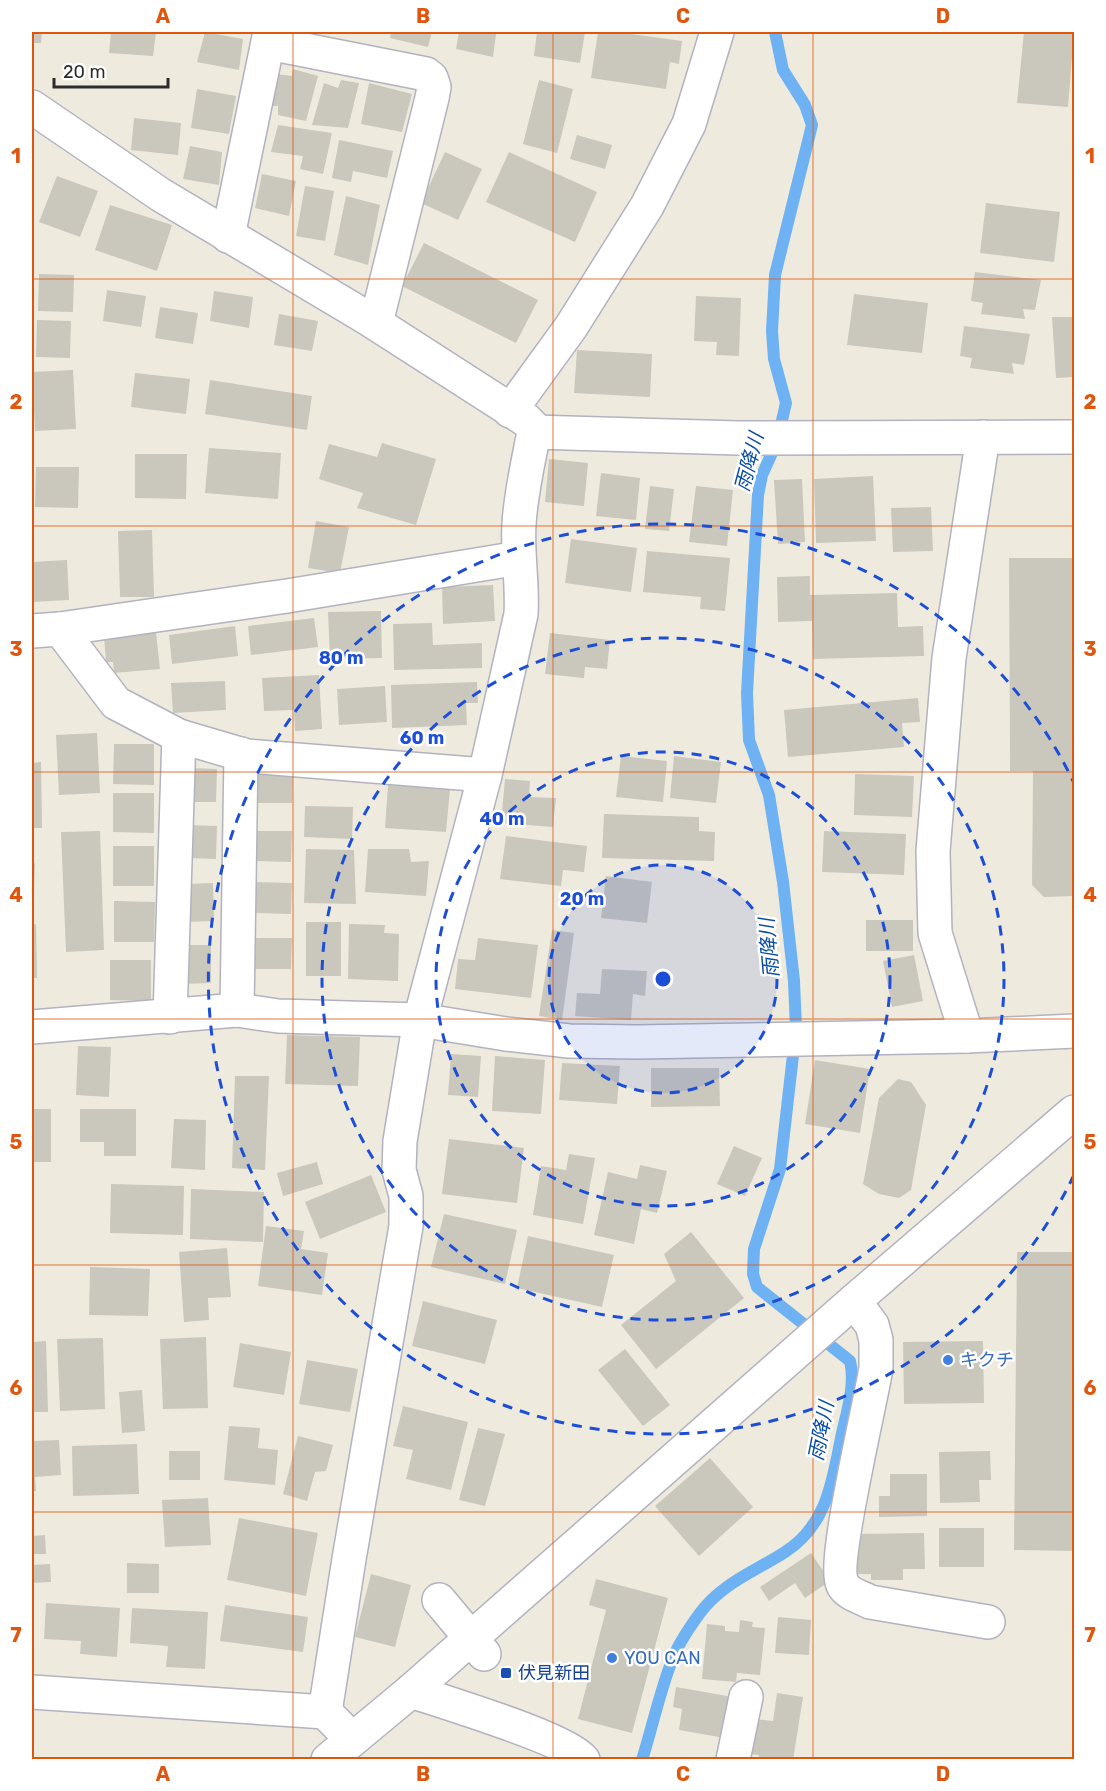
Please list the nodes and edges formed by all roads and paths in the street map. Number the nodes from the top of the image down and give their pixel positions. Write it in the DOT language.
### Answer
graph roads {
  1 [pos="717,32"];
  2 [pos="270,37"];
  3 [pos="32,107"];
  4 [pos="228,236"];
  5 [pos="376,323"];
  6 [pos="522,421"];
  7 [pos="983,436"];
  8 [pos="1074,436"];
  9 [pos="519,558"];
  10 [pos="46,630"];
  11 [pos="179,736"];
  12 [pos="241,754"];
  13 [pos="485,775"];
  14 [pos="237,1010"];
  15 [pos="170,1017"];
  16 [pos="420,1020"];
  17 [pos="32,1027"];
  18 [pos="1074,1031"];
  19 [pos="967,1036"];
  20 [pos="1074,1112"];
  21 [pos="854,1301"];
  22 [pos="439,1600"];
  23 [pos="988,1622"];
  24 [pos="484,1654"];
  25 [pos="411,1691"];
  26 [pos="32,1692"];
  27 [pos="746,1697"];
  28 [pos="325,1712"];
  29 [pos="352,1738"];
  30 [pos="328,1760"];
  31 [pos="583,1760"];
  32 [pos="733,1760"];
  1 -- 6 [label="street"];
  2 -- 4 [label="street"];
  2 -- 5 [label="street"];
  3 -- 4 [label="street"];
  4 -- 5 [label="street"];
  5 -- 6 [label="street"];
  6 -- 7 [label="street"];
  6 -- 9 [label="street"];
  7 -- 8 [label="street"];
  7 -- 19 [label="street"];
  9 -- 10 [label="street"];
  9 -- 13 [label="street"];
  10 -- 11 [label="street"];
  11 -- 12 [label="street"];
  11 -- 15 [label="street"];
  12 -- 13 [label="street"];
  12 -- 14 [label="street"];
  13 -- 16 [label="street"];
  14 -- 15 [label="street"];
  14 -- 16 [label="street"];
  15 -- 17 [label="street"];
  16 -- 19 [label="street"];
  16 -- 28 [label="street"];
  18 -- 19 [label="street"];
  20 -- 21 [label="street"];
  21 -- 23 [label="street"];
  21 -- 25 [label="street"];
  22 -- 24 [label="street"];
  25 -- 29 [label="street"];
  25 -- 31 [label="street"];
  26 -- 28 [label="street"];
  27 -- 32 [label="street"];
  28 -- 29 [label="street"];
  29 -- 30 [label="street"];
}
